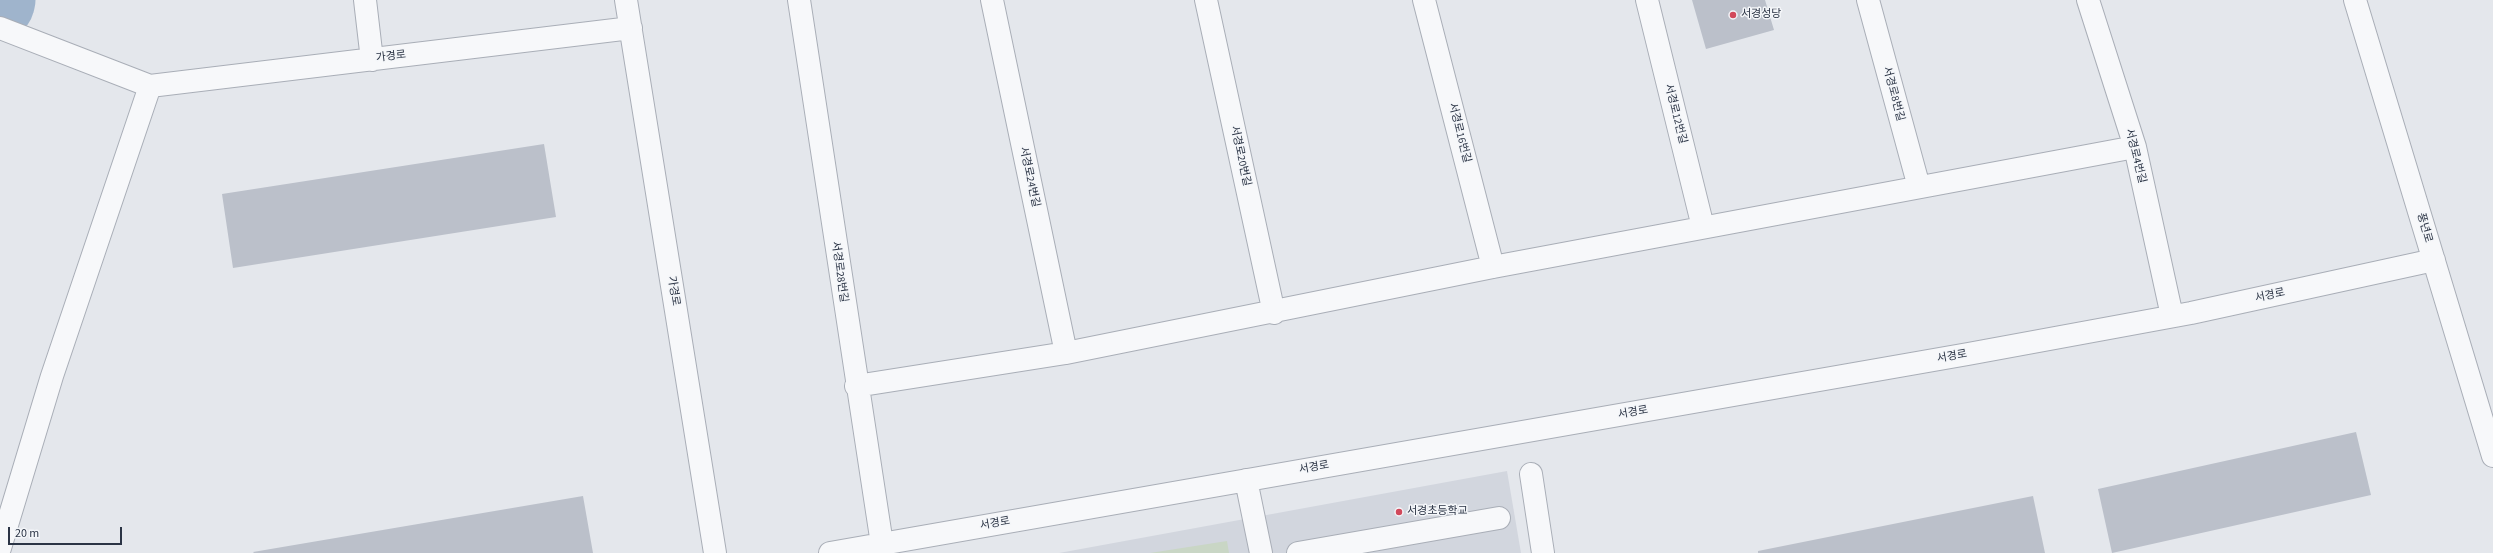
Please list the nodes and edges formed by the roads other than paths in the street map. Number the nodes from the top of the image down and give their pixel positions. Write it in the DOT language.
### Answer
graph roads {
  1 [pos="365,0"];
  2 [pos="626,0"];
  3 [pos="799,0"];
  4 [pos="992,0"];
  5 [pos="1206,0"];
  6 [pos="1424,0"];
  7 [pos="1647,0"];
  8 [pos="1868,0"];
  9 [pos="2088,0"];
  10 [pos="2355,0"];
  11 [pos="0,28"];
  12 [pos="631,28"];
  13 [pos="372,60"];
  14 [pos="150,86"];
  15 [pos="2135,147"];
  16 [pos="1919,187"];
  17 [pos="1703,228"];
  18 [pos="2434,260"];
  19 [pos="1493,267"];
  20 [pos="1274,313"];
  21 [pos="2172,316"];
  22 [pos="1066,354"];
  23 [pos="856,386"];
  24 [pos="2493,456"];
  25 [pos="1532,474"];
  26 [pos="1246,480"];
  27 [pos="1499,518"];
  28 [pos="882,544"];
  29 [pos="0,548"];
  30 [pos="715,553"];
  31 [pos="830,553"];
  32 [pos="1261,553"];
  33 [pos="1298,553"];
  34 [pos="1543,553"];
  1 -- 13 [label="street"];
  2 -- 12 [label="street, 가경로"];
  3 -- 23 [label="street, 서경로28번길"];
  4 -- 22 [label="street, 서경로24번길"];
  5 -- 20 [label="street, 서경로20번길"];
  6 -- 19 [label="street, 서경로16번길"];
  7 -- 17 [label="street, 서경로12번길"];
  8 -- 16 [label="street, 서경로8번길"];
  9 -- 15 [label="street, 서경로4번길"];
  10 -- 18 [label="street, 풍년로"];
  11 -- 14 [label="street"];
  12 -- 13 [label="street, 가경로"];
  12 -- 30 [label="street, 가경로"];
  13 -- 14 [label="street, 가경로"];
  14 -- 29 [label="street"];
  15 -- 16 [label="street"];
  15 -- 21 [label="street, 서경로4번길"];
  16 -- 17 [label="street"];
  17 -- 19 [label="street"];
  18 -- 21 [label="street, 서경로"];
  18 -- 24 [label="street, 풍년로"];
  19 -- 20 [label="street"];
  20 -- 22 [label="street"];
  21 -- 26 [label="street, 서경로"];
  22 -- 23 [label="street"];
  23 -- 28 [label="street, 서경로28번길"];
  25 -- 34 [label="street"];
  26 -- 28 [label="street, 서경로"];
  26 -- 32 [label="street"];
  27 -- 33 [label="street"];
  28 -- 31 [label="street, 서경로"];
}
